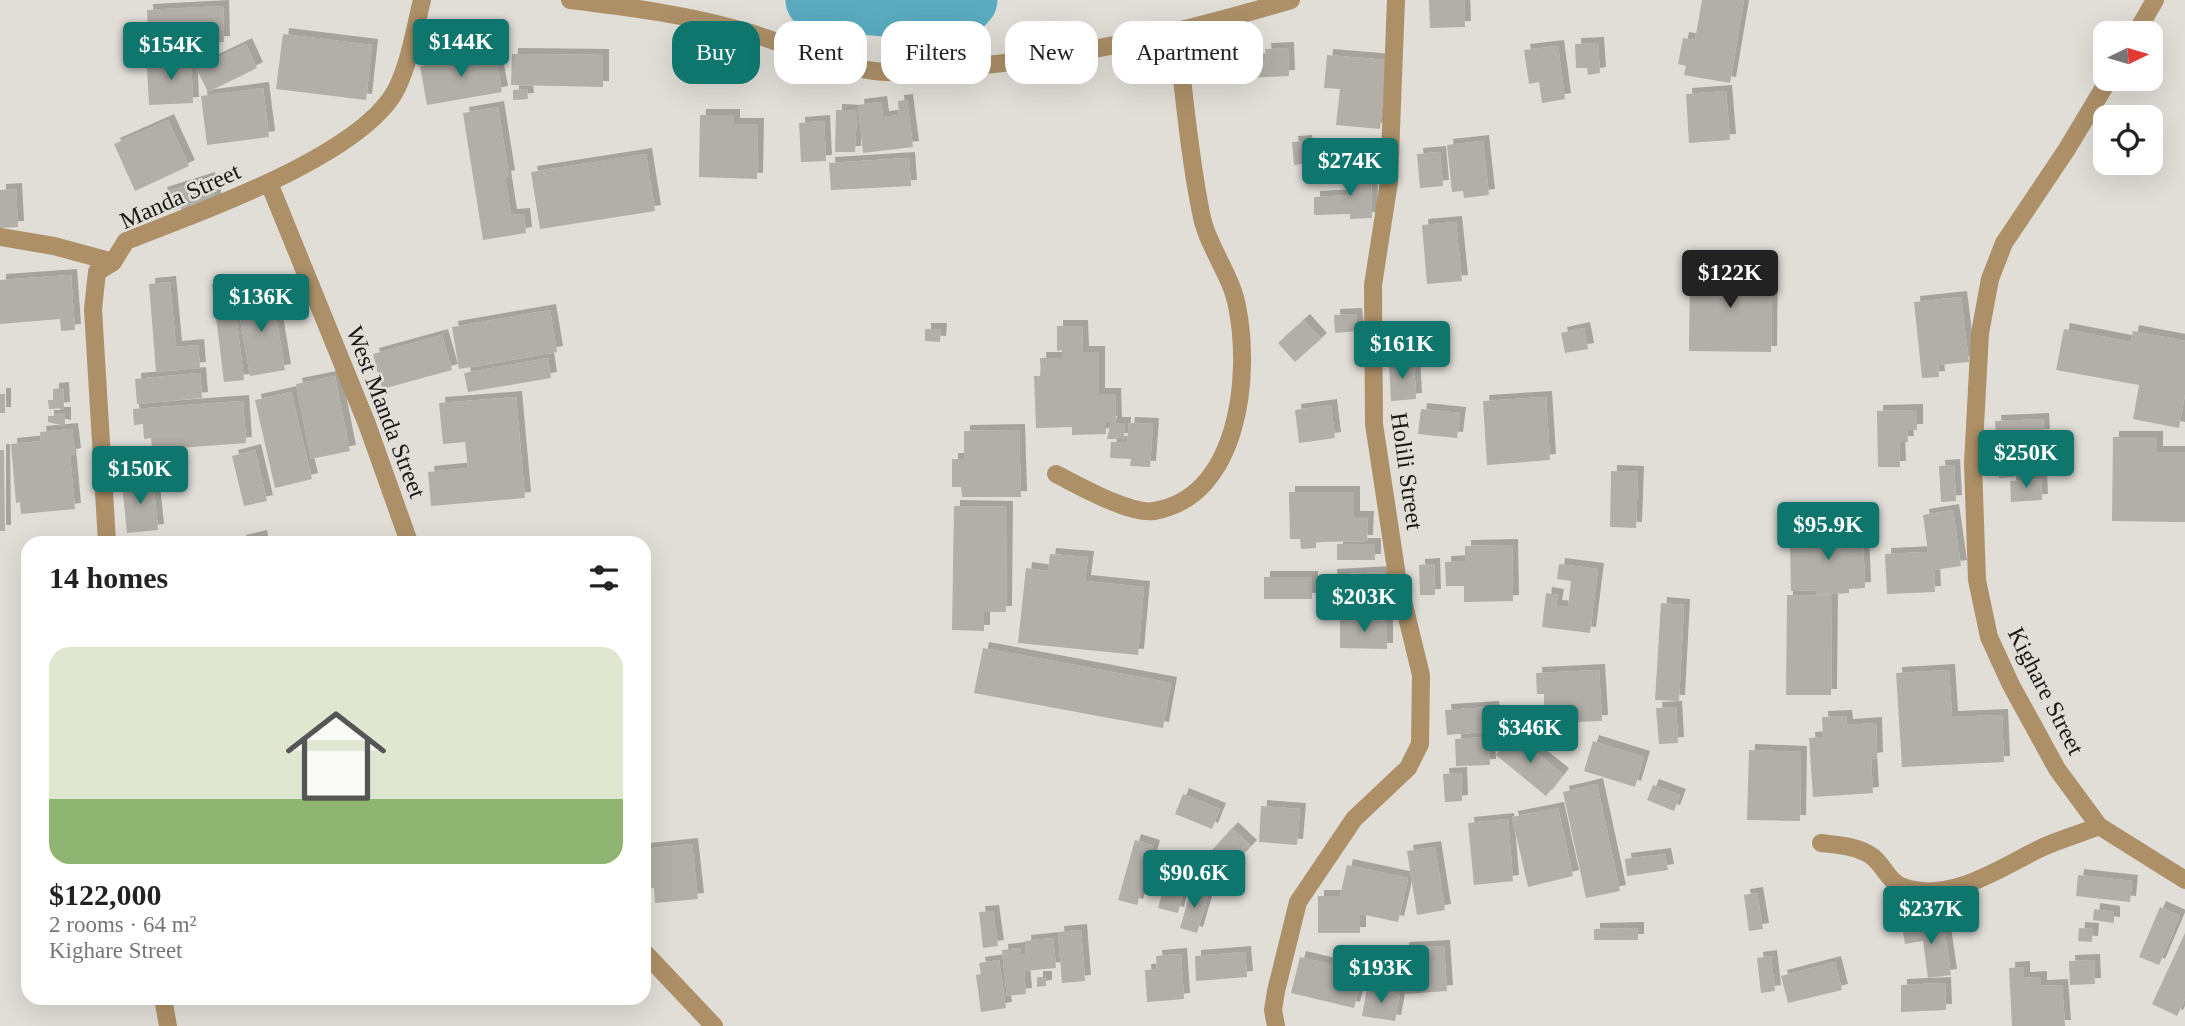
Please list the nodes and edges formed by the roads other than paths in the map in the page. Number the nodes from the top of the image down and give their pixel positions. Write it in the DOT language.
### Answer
graph roads {
  1 [pos="422,0"];
  2 [pos="570,0"];
  3 [pos="1291,0"];
  4 [pos="1396,0"];
  5 [pos="2155,0"];
  6 [pos="1221,21"];
  7 [pos="2143,21"];
  8 [pos="1112,46"];
  9 [pos="1184,84"];
  10 [pos="2102,91"];
  11 [pos="269,183"];
  12 [pos="0,237"];
  13 [pos="113,262"];
  14 [pos="1055,474"];
  15 [pos="107,536"];
  16 [pos="407,536"];
  17 [pos="2099,826"];
  18 [pos="1821,843"];
  19 [pos="2185,880"];
  20 [pos="651,959"];
  21 [pos="164,1005"];
  22 [pos="168,1026"];
  23 [pos="714,1026"];
  24 [pos="1276,1026"];
  1 -- 11 [label="street, Manda Street"];
  2 -- 8 [label="street"];
  3 -- 6 [label="street"];
  4 -- 24 [label="street, Holili Street"];
  5 -- 7 [label="street"];
  9 -- 14 [label="street"];
  10 -- 17 [label="street, Kighare Street"];
  11 -- 13 [label="street, Manda Street"];
  11 -- 16 [label="street, West Manda Street"];
  12 -- 13 [label="street"];
  13 -- 15 [label="street, Manda Street"];
  17 -- 18 [label="street"];
  17 -- 19 [label="street, Kighare Street"];
  20 -- 23 [label="street"];
  21 -- 22 [label="street"];
}
